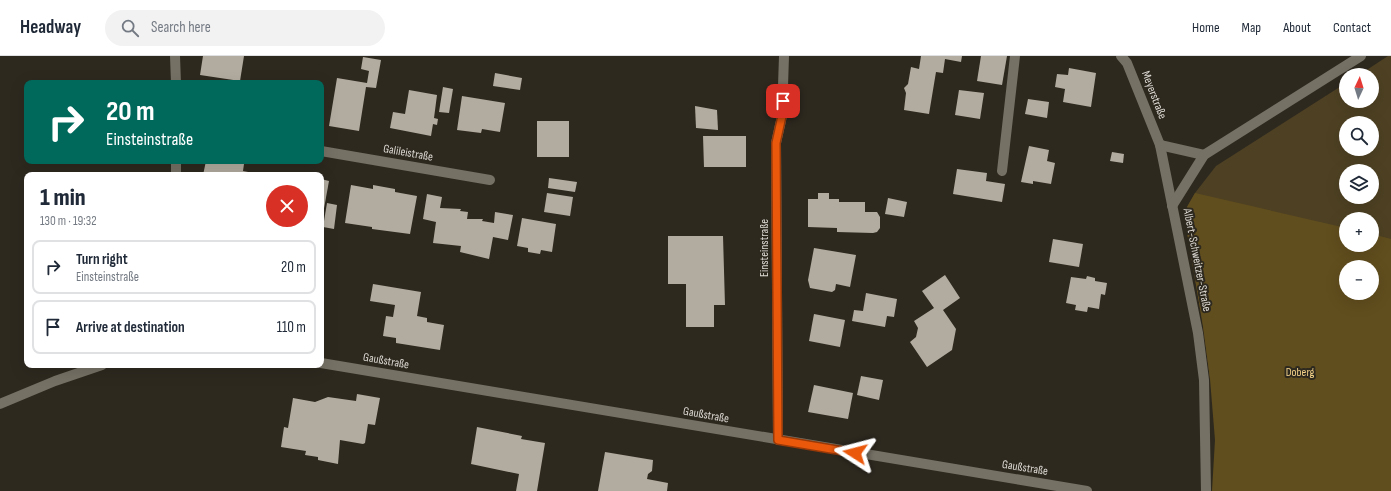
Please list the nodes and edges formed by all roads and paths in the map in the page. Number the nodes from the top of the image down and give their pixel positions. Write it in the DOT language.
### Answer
graph roads {
  1 [pos="175,56"];
  2 [pos="784,56"];
  3 [pos="1015,56"];
  4 [pos="1121,56"];
  5 [pos="1361,56"];
  6 [pos="176,80"];
  7 [pos="1160,145"];
  8 [pos="324,152"];
  9 [pos="1204,155"];
  10 [pos="1002,171"];
  11 [pos="490,180"];
  12 [pos="1172,206"];
  13 [pos="324,364"];
  14 [pos="93,368"];
  15 [pos="0,404"];
  16 [pos="778,440"];
  17 [pos="1086,491"];
  18 [pos="1206,491"];
  1 -- 6 [label="street"];
  2 -- 16 [label="street, Einsteinstraße"];
  3 -- 10 [label="street"];
  4 -- 7 [label="street, Meyerstraße"];
  5 -- 9 [label="street, Albert-Schweitzer-Straße"];
  7 -- 9 [label="street"];
  7 -- 12 [label="street, Meyerstraße"];
  8 -- 11 [label="street, Galileistraße"];
  9 -- 12 [label="street, Albert-Schweitzer-Straße"];
  12 -- 18 [label="street, Albert-Schweitzer-Straße"];
  13 -- 16 [label="street, Gaußstraße"];
  14 -- 15 [label="street"];
  16 -- 17 [label="street, Gaußstraße"];
}
